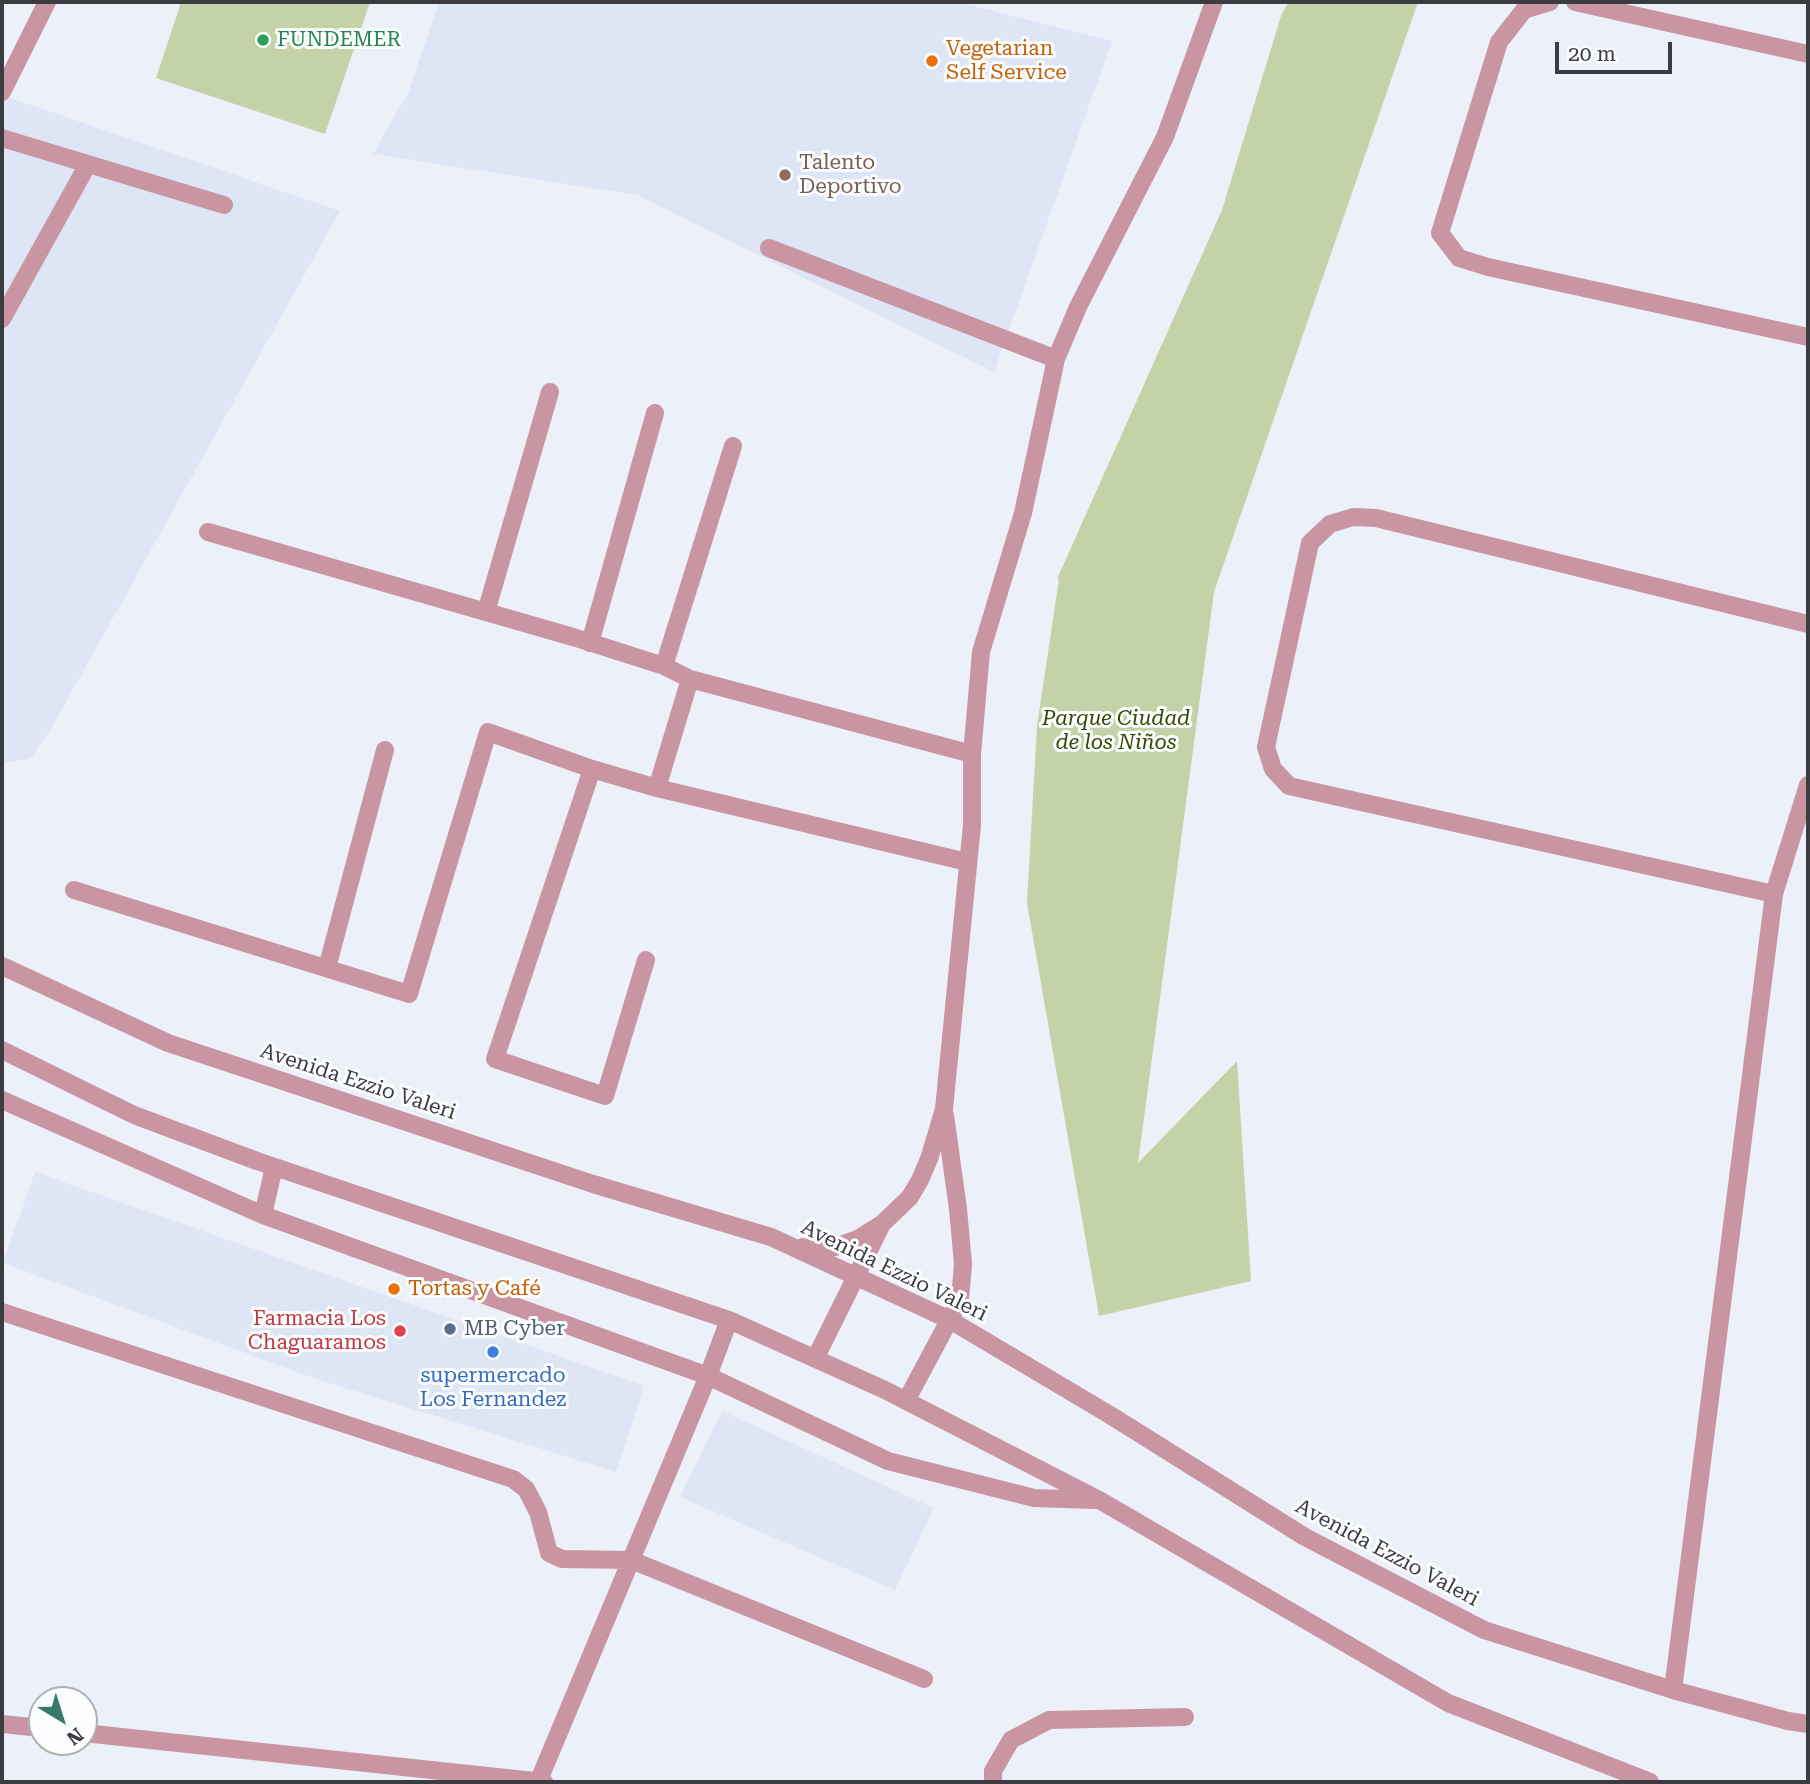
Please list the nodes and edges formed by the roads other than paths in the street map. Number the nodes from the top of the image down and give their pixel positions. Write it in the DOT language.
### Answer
graph roads {
  1 [pos="47,2"];
  2 [pos="1214,2"];
  3 [pos="1550,2"];
  4 [pos="1576,2"];
  5 [pos="1808,54"];
  6 [pos="2,92"];
  7 [pos="2,138"];
  8 [pos="88,164"];
  9 [pos="224,205"];
  10 [pos="769,248"];
  11 [pos="2,319"];
  12 [pos="1808,337"];
  13 [pos="1056,359"];
  14 [pos="550,392"];
  15 [pos="655,413"];
  16 [pos="733,446"];
  17 [pos="208,531"];
  18 [pos="486,612"];
  19 [pos="1808,624"];
  20 [pos="590,643"];
  21 [pos="664,666"];
  22 [pos="690,679"];
  23 [pos="385,750"];
  24 [pos="972,754"];
  25 [pos="592,769"];
  26 [pos="1808,785"];
  27 [pos="657,788"];
  28 [pos="967,862"];
  29 [pos="74,890"];
  30 [pos="1774,894"];
  31 [pos="646,960"];
  32 [pos="2,966"];
  33 [pos="327,968"];
  34 [pos="2,1050"];
  35 [pos="2,1100"];
  36 [pos="944,1110"];
  37 [pos="274,1167"];
  38 [pos="262,1215"];
  39 [pos="882,1224"];
  40 [pos="771,1237"];
  41 [pos="856,1276"];
  42 [pos="2,1312"];
  43 [pos="729,1320"];
  44 [pos="950,1320"];
  45 [pos="815,1359"];
  46 [pos="708,1376"];
  47 [pos="906,1401"];
  48 [pos="1101,1501"];
  49 [pos="631,1560"];
  50 [pos="924,1679"];
  51 [pos="1673,1690"];
  52 [pos="1185,1717"];
  53 [pos="2,1724"];
  54 [pos="1808,1724"];
  55 [pos="28,1727"];
  56 [pos="98,1734"];
  57 [pos="542,1781"];
  58 [pos="993,1782"];
  59 [pos="1650,1782"];
  1 -- 6 [label="street"];
  2 -- 13 [label="street"];
  3 -- 12 [label="street"];
  4 -- 5 [label="street"];
  7 -- 8 [label="street"];
  8 -- 9 [label="street"];
  8 -- 11 [label="street"];
  10 -- 13 [label="street"];
  13 -- 24 [label="street"];
  14 -- 18 [label="street"];
  15 -- 20 [label="street"];
  16 -- 21 [label="street"];
  17 -- 18 [label="street"];
  18 -- 20 [label="street"];
  19 -- 30 [label="street"];
  20 -- 21 [label="street"];
  21 -- 22 [label="street"];
  22 -- 24 [label="street"];
  22 -- 27 [label="street"];
  23 -- 33 [label="street"];
  24 -- 28 [label="street"];
  25 -- 27 [label="street"];
  25 -- 31 [label="street"];
  25 -- 33 [label="street"];
  26 -- 30 [label="street"];
  27 -- 28 [label="street"];
  28 -- 36 [label="street"];
  29 -- 33 [label="street"];
  30 -- 51 [label="street"];
  32 -- 40 [label="street, Avenida Ezzio Valeri"];
  34 -- 37 [label="street"];
  35 -- 38 [label="street"];
  36 -- 39 [label="street"];
  36 -- 44 [label="street"];
  37 -- 38 [label="street"];
  37 -- 43 [label="street"];
  38 -- 46 [label="street"];
  39 -- 40 [label="street"];
  39 -- 41 [label="street"];
  40 -- 41 [label="street, Avenida Ezzio Valeri"];
  41 -- 44 [label="street, Avenida Ezzio Valeri"];
  41 -- 45 [label="street"];
  42 -- 49 [label="street"];
  43 -- 45 [label="street"];
  43 -- 46 [label="street"];
  44 -- 47 [label="street"];
  44 -- 51 [label="street, Avenida Ezzio Valeri"];
  45 -- 47 [label="street"];
  46 -- 48 [label="street"];
  46 -- 49 [label="street"];
  47 -- 48 [label="street"];
  48 -- 59 [label="street"];
  49 -- 50 [label="street"];
  49 -- 57 [label="street"];
  51 -- 54 [label="street, Avenida Ezzio Valeri"];
  52 -- 58 [label="street"];
  53 -- 55 [label="street"];
  56 -- 57 [label="street"];
}
